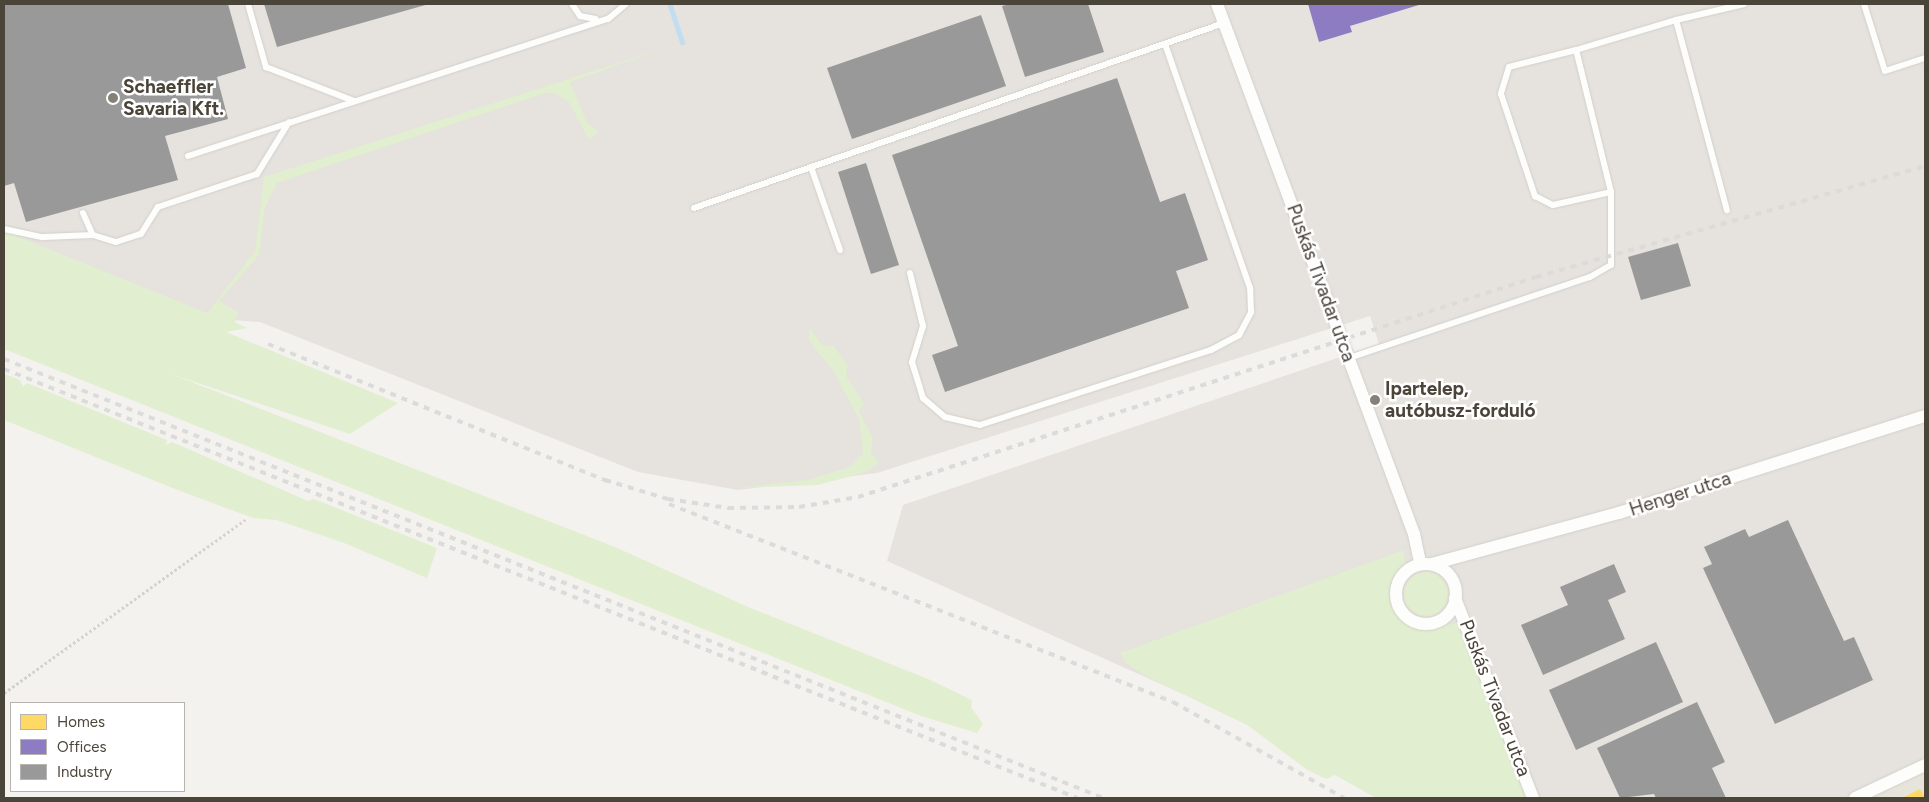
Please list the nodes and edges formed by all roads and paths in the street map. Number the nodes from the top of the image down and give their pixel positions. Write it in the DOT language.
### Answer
graph roads {
  1 [pos="248,4"];
  2 [pos="572,4"];
  3 [pos="626,4"];
  4 [pos="1217,4"];
  5 [pos="1744,4"];
  6 [pos="1864,4"];
  7 [pos="608,19"];
  8 [pos="1676,20"];
  9 [pos="1224,23"];
  10 [pos="1165,44"];
  11 [pos="1576,50"];
  12 [pos="1925,58"];
  13 [pos="354,101"];
  14 [pos="289,122"];
  15 [pos="188,156"];
  16 [pos="812,167"];
  17 [pos="1611,192"];
  18 [pos="694,208"];
  19 [pos="1727,210"];
  20 [pos="83,212"];
  21 [pos="4,229"];
  22 [pos="93,235"];
  23 [pos="840,250"];
  24 [pos="910,273"];
  25 [pos="1349,358"];
  26 [pos="1925,416"];
  27 [pos="245,520"];
  28 [pos="1426,564"];
  29 [pos="1456,598"];
  30 [pos="4,693"];
  31 [pos="1925,765"];
  32 [pos="1533,798"];
  33 [pos="1855,798"];
  1 -- 13 [label="lane"];
  2 -- 7 [label="lane"];
  3 -- 7 [label="lane"];
  4 -- 9 [label="street, Puskás Tivadar utca"];
  5 -- 8 [label="lane"];
  6 -- 12 [label="lane"];
  7 -- 13 [label="lane"];
  8 -- 11 [label="lane"];
  8 -- 19 [label="lane"];
  9 -- 10 [label="lane"];
  9 -- 25 [label="street, Puskás Tivadar utca"];
  10 -- 16 [label="lane"];
  10 -- 24 [label="lane"];
  11 -- 17 [label="lane"];
  11 -- 17 [label="lane"];
  13 -- 14 [label="lane"];
  14 -- 15 [label="lane"];
  14 -- 22 [label="lane"];
  16 -- 18 [label="lane"];
  16 -- 23 [label="lane"];
  17 -- 25 [label="lane"];
  20 -- 22 [label="lane"];
  21 -- 22 [label="lane"];
  25 -- 28 [label="street, Puskás Tivadar utca"];
  26 -- 28 [label="street, Henger utca"];
  27 -- 30 [label="path"];
  28 -- 29 [label="street, Puskás Tivadar utca"];
  28 -- 29 [label="street, Puskás Tivadar utca"];
  29 -- 32 [label="street, Puskás Tivadar utca"];
  31 -- 33 [label="street"];
}
